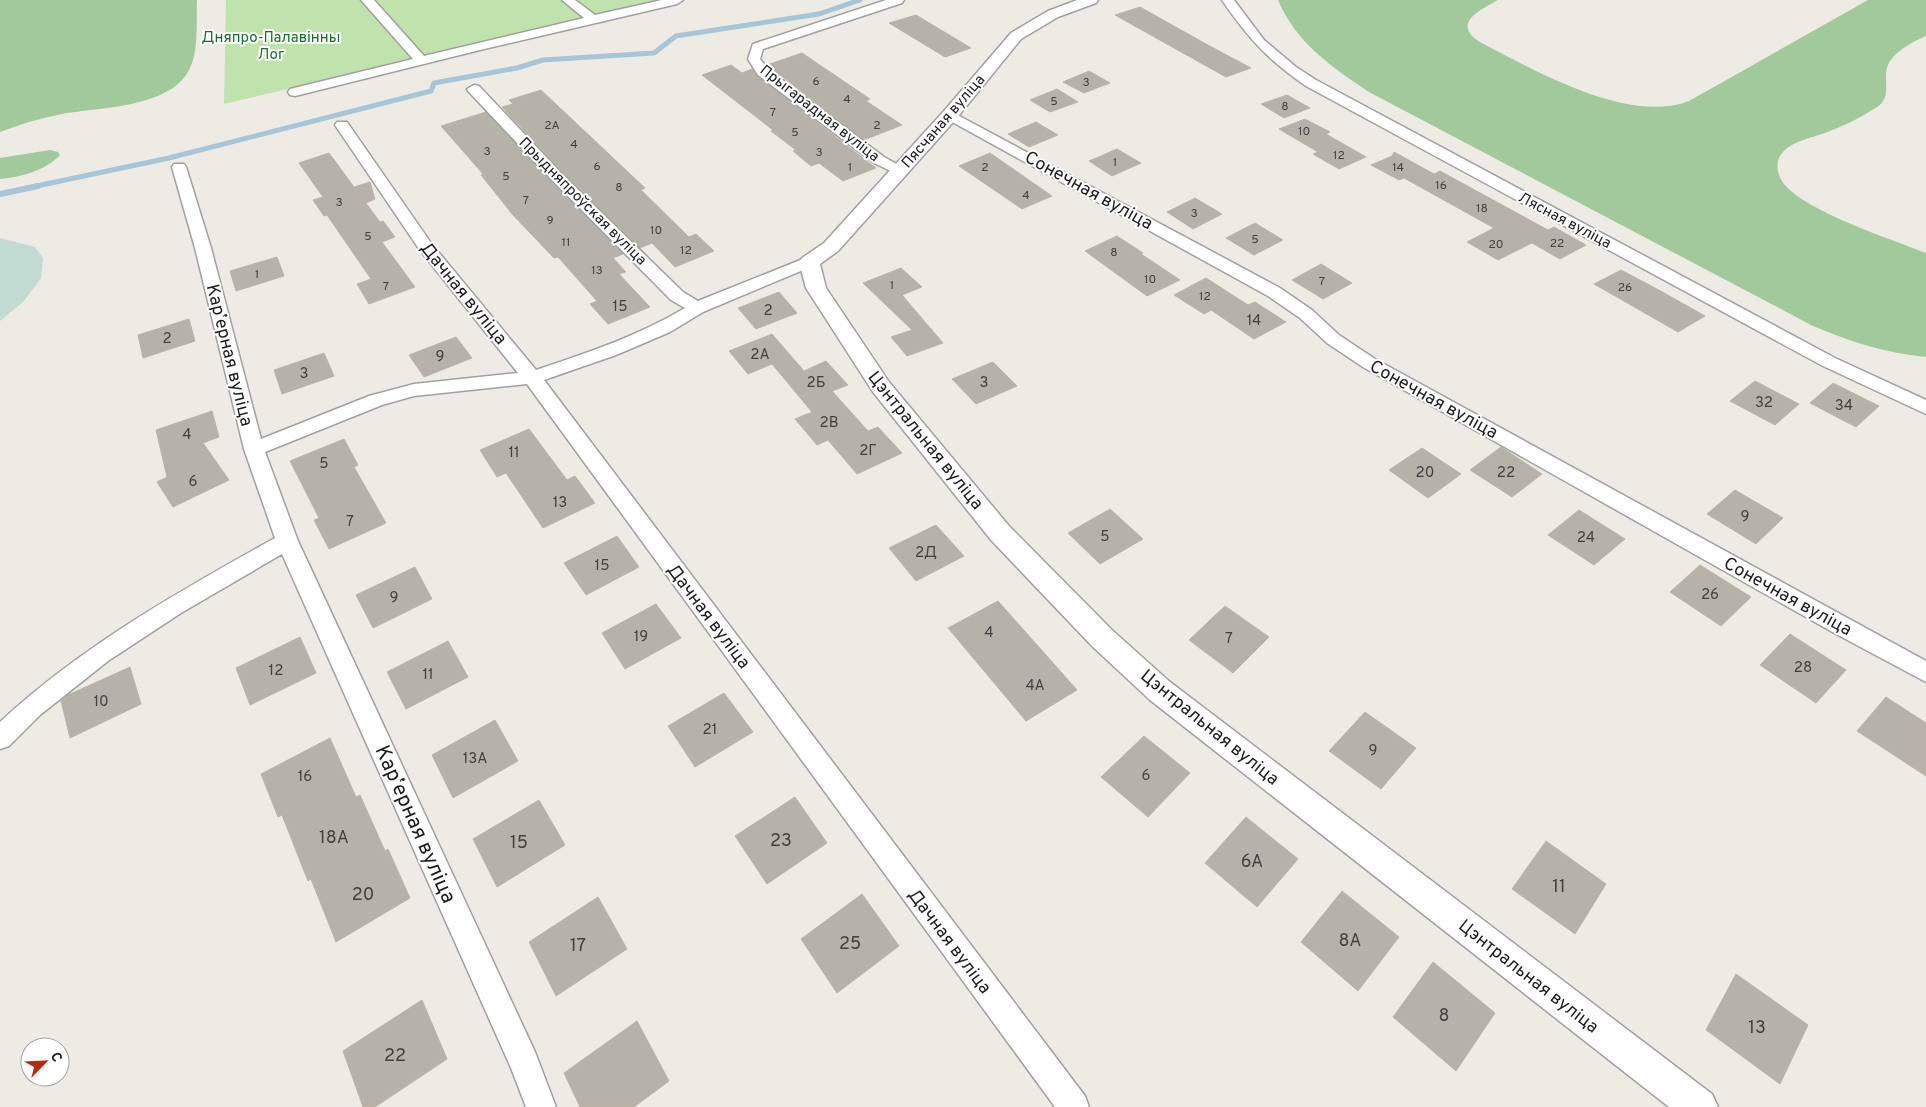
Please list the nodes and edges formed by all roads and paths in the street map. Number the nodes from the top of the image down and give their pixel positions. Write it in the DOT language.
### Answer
graph roads {
  1 [pos="367,0"];
  2 [pos="568,0"];
  3 [pos="677,0"];
  4 [pos="898,0"];
  5 [pos="1091,0"];
  6 [pos="1228,0"];
  7 [pos="594,20"];
  8 [pos="421,60"];
  9 [pos="474,89"];
  10 [pos="295,92"];
  11 [pos="950,115"];
  12 [pos="342,125"];
  13 [pos="179,167"];
  14 [pos="899,171"];
  15 [pos="809,262"];
  16 [pos="697,308"];
  17 [pos="532,378"];
  18 [pos="1926,408"];
  19 [pos="254,449"];
  20 [pos="287,541"];
  21 [pos="1926,672"];
  22 [pos="0,738"];
  23 [pos="541,1107"];
  24 [pos="1074,1107"];
  25 [pos="1699,1107"];
  1 -- 8 [label="street"];
  2 -- 7 [label="street"];
  3 -- 7 [label="street"];
  4 -- 14 [label="street, Прыгарадная вуліца"];
  5 -- 11 [label="street, Пясчаная вуліца"];
  6 -- 18 [label="street, Лясная вуліца"];
  7 -- 8 [label="street"];
  8 -- 10 [label="street"];
  9 -- 16 [label="street, Прыдняпроўская вуліца"];
  11 -- 14 [label="street, Пясчаная вуліца"];
  11 -- 21 [label="street, Сонечная вуліца"];
  12 -- 17 [label="street, Дачная вуліца"];
  13 -- 19 [label="street, Карʼерная вуліца"];
  14 -- 15 [label="street, Пясчаная вуліца"];
  15 -- 16 [label="street"];
  15 -- 25 [label="street, Цэнтральная вуліца"];
  16 -- 17 [label="street"];
  17 -- 19 [label="street"];
  17 -- 24 [label="street, Дачная вуліца"];
  19 -- 20 [label="street, Карʼерная вуліца"];
  20 -- 22 [label="street"];
  20 -- 23 [label="street, Карʼерная вуліца"];
}
